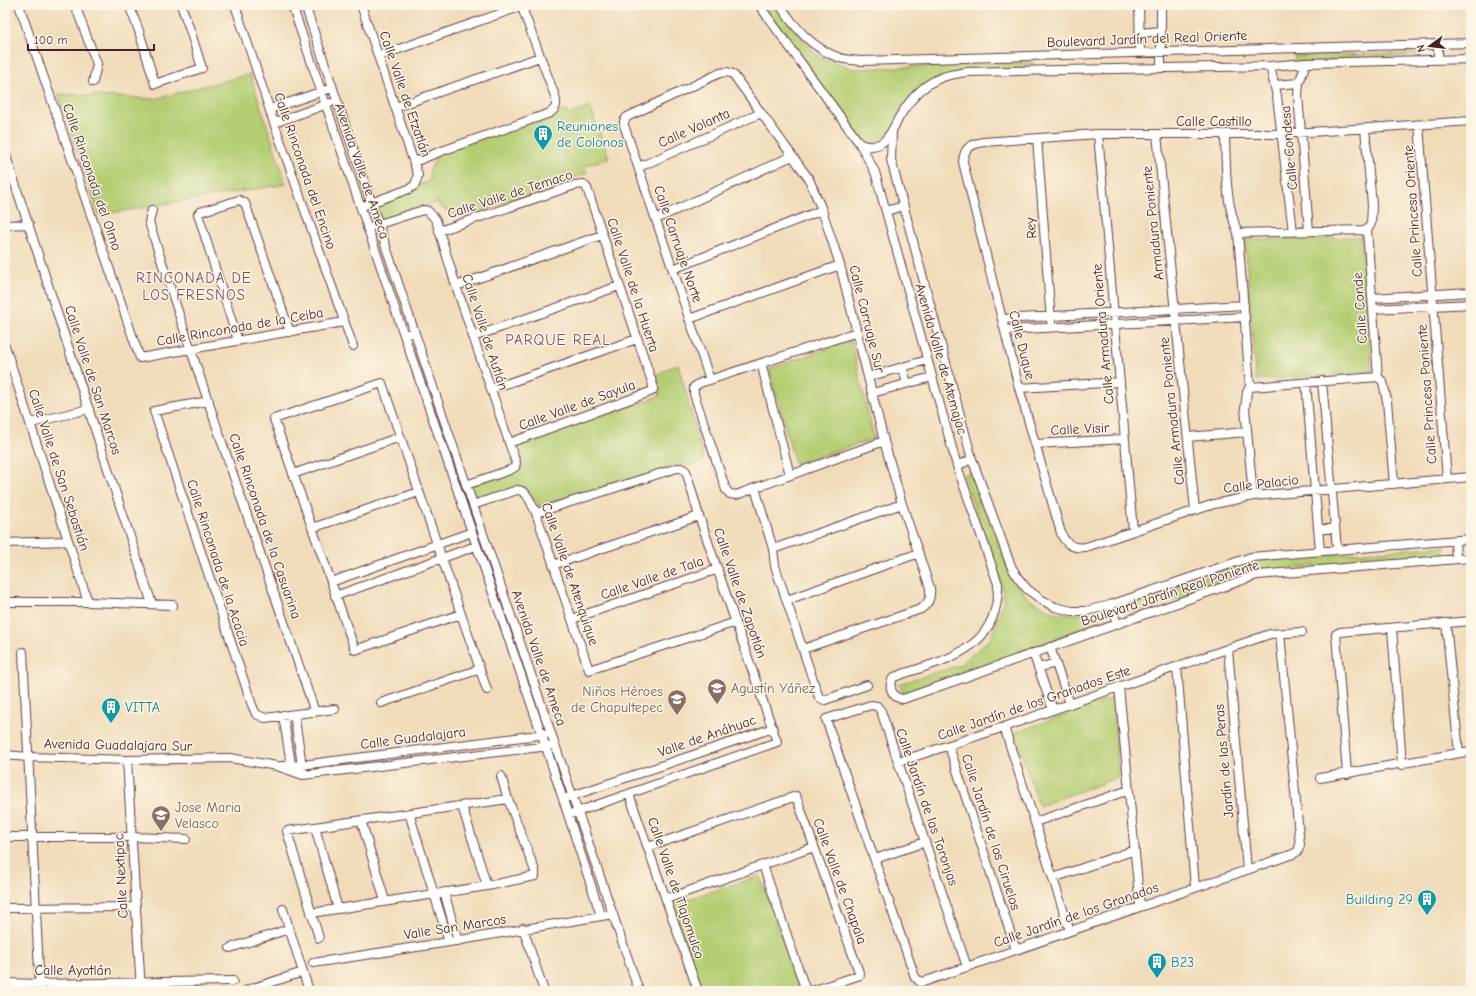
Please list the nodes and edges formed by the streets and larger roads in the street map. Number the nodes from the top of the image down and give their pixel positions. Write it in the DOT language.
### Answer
graph roads {
  1 [pos="19,5"];
  2 [pos="75,5"];
  3 [pos="129,5"];
  4 [pos="181,5"];
  5 [pos="235,5"];
  6 [pos="292,5"];
  7 [pos="305,5"];
  8 [pos="361,5"];
  9 [pos="522,5"];
  10 [pos="760,5"];
  11 [pos="780,5"];
  12 [pos="1140,5"];
  13 [pos="1161,5"];
  14 [pos="1161,31"];
  15 [pos="1140,32"];
  16 [pos="1471,43"];
  17 [pos="1438,44"];
  18 [pos="1161,51"];
  19 [pos="1140,52"];
  20 [pos="1036,55"];
  21 [pos="379,56"];
  22 [pos="540,57"];
  23 [pos="1471,59"];
  24 [pos="1438,60"];
  25 [pos="1306,63"];
  26 [pos="1270,66"];
  27 [pos="1161,67"];
  28 [pos="1036,70"];
  29 [pos="93,82"];
  30 [pos="1299,83"];
  31 [pos="1275,85"];
  32 [pos="332,88"];
  33 [pos="321,92"];
  34 [pos="336,102"];
  35 [pos="325,105"];
  36 [pos="396,107"];
  37 [pos="270,110"];
  38 [pos="761,113"];
  39 [pos="627,117"];
  40 [pos="1471,121"];
  41 [pos="274,123"];
  42 [pos="1419,125"];
  43 [pos="1365,129"];
  44 [pos="892,132"];
  45 [pos="1098,134"];
  46 [pos="1157,134"];
  47 [pos="1225,134"];
  48 [pos="1281,134"];
  49 [pos="1301,134"];
  50 [pos="1037,138"];
  51 [pos="860,144"];
  52 [pos="5,153"];
  53 [pos="963,155"];
  54 [pos="792,156"];
  55 [pos="414,162"];
  56 [pos="7,165"];
  57 [pos="638,167"];
  58 [pos="587,188"];
  59 [pos="370,203"];
  60 [pos="904,206"];
  61 [pos="360,207"];
  62 [pos="152,210"];
  63 [pos="822,210"];
  64 [pos="886,211"];
  65 [pos="656,219"];
  66 [pos="29,224"];
  67 [pos="5,225"];
  68 [pos="378,225"];
  69 [pos="367,228"];
  70 [pos="1367,230"];
  71 [pos="439,231"];
  72 [pos="1293,232"];
  73 [pos="1310,232"];
  74 [pos="1238,233"];
  75 [pos="602,235"];
  76 [pos="840,265"];
  77 [pos="673,269"];
  78 [pos="456,286"];
  79 [pos="619,286"];
  80 [pos="1471,292"];
  81 [pos="1433,294"];
  82 [pos="1372,298"];
  83 [pos="1471,304"];
  84 [pos="1244,305"];
  85 [pos="1434,306"];
  86 [pos="1175,309"];
  87 [pos="1373,309"];
  88 [pos="1114,312"];
  89 [pos="1051,316"];
  90 [pos="1244,317"];
  91 [pos="689,319"];
  92 [pos="1002,319"];
  93 [pos="1176,321"];
  94 [pos="344,322"];
  95 [pos="1115,324"];
  96 [pos="1051,328"];
  97 [pos="1005,330"];
  98 [pos="290,332"];
  99 [pos="857,332"];
  100 [pos="414,333"];
  101 [pos="404,336"];
  102 [pos="473,337"];
  103 [pos="637,339"];
  104 [pos="238,341"];
  105 [pos="5,346"];
  106 [pos="353,346"];
  107 [pos="191,349"];
  108 [pos="140,358"];
  109 [pos="927,360"];
  110 [pos="761,363"];
  111 [pos="902,367"];
  112 [pos="932,376"];
  113 [pos="868,377"];
  114 [pos="1378,377"];
  115 [pos="710,380"];
  116 [pos="1322,381"];
  117 [pos="1120,382"];
  118 [pos="907,383"];
  119 [pos="1306,383"];
  120 [pos="1250,387"];
  121 [pos="1019,388"];
  122 [pos="490,389"];
  123 [pos="653,390"];
  124 [pos="872,393"];
  125 [pos="209,401"];
  126 [pos="89,409"];
  127 [pos="31,423"];
  128 [pos="1247,432"];
  129 [pos="400,438"];
  130 [pos="1188,438"];
  131 [pos="1125,439"];
  132 [pos="884,441"];
  133 [pos="509,443"];
  134 [pos="1035,444"];
  135 [pos="972,459"];
  136 [pos="957,466"];
  137 [pos="293,474"];
  138 [pos="790,475"];
  139 [pos="1471,477"];
  140 [pos="1447,479"];
  141 [pos="1394,484"];
  142 [pos="466,485"];
  143 [pos="754,488"];
  144 [pos="1332,489"];
  145 [pos="1314,491"];
  146 [pos="419,492"];
  147 [pos="1253,496"];
  148 [pos="902,504"];
  149 [pos="473,505"];
  150 [pos="1195,510"];
  151 [pos="536,513"];
  152 [pos="699,516"];
  153 [pos="312,528"];
  154 [pos="1318,529"];
  155 [pos="1335,529"];
  156 [pos="1133,531"];
  157 [pos="472,532"];
  158 [pos="1471,539"];
  159 [pos="1063,540"];
  160 [pos="1455,540"];
  161 [pos="68,541"];
  162 [pos="5,543"];
  163 [pos="437,545"];
  164 [pos="476,546"];
  165 [pos="773,549"];
  166 [pos="1337,549"];
  167 [pos="1320,551"];
  168 [pos="919,554"];
  169 [pos="442,558"];
  170 [pos="1471,558"];
  171 [pos="1456,559"];
  172 [pos="553,565"];
  173 [pos="718,569"];
  174 [pos="331,582"];
  175 [pos="336,596"];
  176 [pos="787,600"];
  177 [pos="1042,600"];
  178 [pos="5,602"];
  179 [pos="88,602"];
  180 [pos="152,604"];
  181 [pos="174,605"];
  182 [pos="1110,605"];
  183 [pos="461,614"];
  184 [pos="572,619"];
  185 [pos="1471,621"];
  186 [pos="736,622"];
  187 [pos="1446,623"];
  188 [pos="1117,624"];
  189 [pos="1392,628"];
  190 [pos="1302,632"];
  191 [pos="1280,634"];
  192 [pos="1050,647"];
  193 [pos="803,649"];
  194 [pos="1228,649"];
  195 [pos="23,652"];
  196 [pos="1033,653"];
  197 [pos="1056,663"];
  198 [pos="1177,667"];
  199 [pos="1038,668"];
  200 [pos="480,669"];
  201 [pos="867,685"];
  202 [pos="1119,687"];
  203 [pos="487,690"];
  204 [pos="891,690"];
  205 [pos="381,703"];
  206 [pos="1070,704"];
  207 [pos="335,709"];
  208 [pos="1053,710"];
  209 [pos="315,712"];
  210 [pos="294,714"];
  211 [pos="283,716"];
  212 [pos="826,719"];
  213 [pos="1004,727"];
  214 [pos="773,728"];
  215 [pos="552,733"];
  216 [pos="541,735"];
  217 [pos="462,745"];
  218 [pos="556,746"];
  219 [pos="948,746"];
  220 [pos="546,747"];
  221 [pos="1471,751"];
  222 [pos="1459,753"];
  223 [pos="5,755"];
  224 [pos="464,756"];
  225 [pos="28,757"];
  226 [pos="230,758"];
  227 [pos="127,760"];
  228 [pos="898,762"];
  229 [pos="1402,764"];
  230 [pos="302,765"];
  231 [pos="291,768"];
  232 [pos="1347,774"];
  233 [pos="303,775"];
  234 [pos="501,776"];
  235 [pos="1320,778"];
  236 [pos="1129,790"];
  237 [pos="629,794"];
  238 [pos="573,796"];
  239 [pos="508,799"];
  240 [pos="563,799"];
  241 [pos="462,806"];
  242 [pos="578,812"];
  243 [pos="409,813"];
  244 [pos="568,815"];
  245 [pos="361,820"];
  246 [pos="1035,822"];
  247 [pos="315,827"];
  248 [pos="5,837"];
  249 [pos="32,837"];
  250 [pos="132,837"];
  251 [pos="186,839"];
  252 [pos="925,842"];
  253 [pos="648,847"];
  254 [pos="814,847"];
  255 [pos="1135,850"];
  256 [pos="875,859"];
  257 [pos="763,865"];
  258 [pos="1247,870"];
  259 [pos="1053,878"];
  260 [pos="487,886"];
  261 [pos="1195,887"];
  262 [pos="444,892"];
  263 [pos="434,894"];
  264 [pos="666,899"];
  265 [pos="385,901"];
  266 [pos="1140,906"];
  267 [pos="136,907"];
  268 [pos="5,908"];
  269 [pos="36,908"];
  270 [pos="283,909"];
  271 [pos="338,909"];
  272 [pos="311,913"];
  273 [pos="613,914"];
  274 [pos="601,916"];
  275 [pos="289,929"];
  276 [pos="523,929"];
  277 [pos="1070,931"];
  278 [pos="319,938"];
  279 [pos="458,940"];
  280 [pos="449,942"];
  281 [pos="230,948"];
  282 [pos="1016,950"];
  283 [pos="313,963"];
  284 [pos="967,967"];
  285 [pos="303,972"];
  286 [pos="233,981"];
  287 [pos="5,983"];
  288 [pos="40,987"];
  289 [pos="141,987"];
  290 [pos="247,990"];
  291 [pos="309,991"];
  292 [pos="544,991"];
  293 [pos="639,991"];
  294 [pos="698,991"];
  295 [pos="806,991"];
  296 [pos="812,991"];
  1 -- 108 [label="street, Calle Rinconada del Olmo"];
  2 -- 29 [label="street"];
  3 -- 4 [label="street"];
  5 -- 37 [label="street, Calle Rinconada del Encino"];
  6 -- 33 [label="street, Avenida Valle de Ameca"];
  7 -- 32 [label="street, Avenida Valle de Ameca"];
  8 -- 21 [label="street, Calle Valle de Etzatlán"];
  9 -- 21 [label="street"];
  9 -- 22 [label="street"];
  10 -- 51 [label="street, Avenida Valle de Atemajac"];
  11 -- 20 [label="street, Boulevard Jardín del Real Oriente"];
  12 -- 15 [label="street"];
  13 -- 14 [label="street"];
  14 -- 15 [label="street"];
  14 -- 18 [label="street"];
  15 -- 19 [label="street"];
  16 -- 17 [label="street, Boulevard Jardín del Real Oriente"];
  17 -- 18 [label="street, Boulevard Jardín del Real Oriente"];
  17 -- 24 [label="street"];
  18 -- 19 [label="street, Boulevard Jardín del Real Oriente"];
  18 -- 27 [label="street"];
  19 -- 20 [label="street, Boulevard Jardín del Real Oriente"];
  20 -- 28 [label="street"];
  21 -- 36 [label="street, Calle Valle de Etzatlán"];
  22 -- 36 [label="street"];
  22 -- 55 [label="street"];
  23 -- 24 [label="street, Boulevard Jardín del Real Oriente"];
  24 -- 25 [label="street, Boulevard Jardín del Real Oriente"];
  25 -- 26 [label="street, Boulevard Jardín del Real Oriente"];
  25 -- 30 [label="street, Calle Condesa"];
  26 -- 27 [label="street, Boulevard Jardín del Real Oriente"];
  26 -- 31 [label="street, Calle Condesa"];
  27 -- 28 [label="street, Boulevard Jardín del Real Oriente"];
  28 -- 44 [label="street, Boulevard Jardín del Real Oriente"];
  30 -- 31 [label="street"];
  30 -- 49 [label="street, Calle Condesa"];
  31 -- 48 [label="street, Calle Condesa"];
  32 -- 33 [label="street"];
  32 -- 34 [label="street, Avenida Valle de Ameca"];
  33 -- 35 [label="street, Avenida Valle de Ameca"];
  33 -- 37 [label="street"];
  34 -- 35 [label="street"];
  34 -- 59 [label="street, Avenida Valle de Ameca"];
  35 -- 41 [label="street"];
  35 -- 61 [label="street, Avenida Valle de Ameca"];
  36 -- 55 [label="street, Calle Valle de Etzatlán"];
  37 -- 41 [label="street, Calle Rinconada del Encino"];
  38 -- 39 [label="street, Calle Carruaje Sur"];
  38 -- 54 [label="street, Calle Carruaje Sur"];
  38 -- 57 [label="street, Calle Volanta"];
  39 -- 57 [label="street, Calle Carruaje Norte"];
  40 -- 42 [label="street, Calle Castillo"];
  41 -- 94 [label="street, Calle Rinconada del Encino"];
  42 -- 43 [label="street, Calle Castillo"];
  42 -- 81 [label="street, Calle Princesa Oriente"];
  43 -- 49 [label="street, Calle Castillo"];
  43 -- 70 [label="street, Calle Conde"];
  44 -- 51 [label="street, Boulevard Jardín del Real Oriente"];
  44 -- 60 [label="street, Avenida Valle de Atemajac"];
  45 -- 46 [label="street, Calle Castillo"];
  45 -- 50 [label="street, Calle Castillo"];
  45 -- 88 [label="street, Calle Armadura Oriente"];
  46 -- 47 [label="street, Calle Castillo"];
  46 -- 86 [label="street, Armadura Poniente"];
  47 -- 48 [label="street, Calle Castillo"];
  47 -- 74 [label="street"];
  48 -- 49 [label="street, Calle Castillo"];
  48 -- 72 [label="street, Calle Condesa"];
  49 -- 73 [label="street, Calle Condesa"];
  50 -- 53 [label="street, Calle Castillo"];
  50 -- 89 [label="street, Rey"];
  51 -- 64 [label="street, Avenida Valle de Atemajac"];
  52 -- 56 [label="street, Calle Valle de San Marcos"];
  53 -- 92 [label="street, Calle Duque"];
  54 -- 63 [label="street, Calle Carruaje Sur"];
  54 -- 65 [label="street"];
  55 -- 59 [label="street, Calle Valle de Etzatlán"];
  56 -- 66 [label="street, Calle Valle de San Marcos"];
  57 -- 65 [label="street, Calle Carruaje Norte"];
  58 -- 71 [label="street, Calle Valle de Temaco"];
  58 -- 75 [label="street, Calle Valle de la Huerta"];
  59 -- 61 [label="street"];
  59 -- 68 [label="street, Avenida Valle de Ameca"];
  60 -- 64 [label="street"];
  60 -- 135 [label="street, Avenida Valle de Atemajac"];
  61 -- 69 [label="street, Avenida Valle de Ameca"];
  62 -- 107 [label="street, Calle Rinconada de la Casuarina"];
  63 -- 76 [label="street, Calle Carruaje Sur"];
  63 -- 77 [label="street"];
  64 -- 109 [label="street, Avenida Valle de Atemajac"];
  65 -- 77 [label="street, Calle Carruaje Norte"];
  66 -- 67 [label="street"];
  66 -- 126 [label="street, Calle Valle de San Marcos"];
  68 -- 69 [label="street"];
  68 -- 71 [label="street, Calle Valle de Autlán"];
  68 -- 100 [label="street, Avenida Valle de Ameca"];
  69 -- 101 [label="street, Avenida Valle de Ameca"];
  70 -- 73 [label="street"];
  70 -- 82 [label="street, Calle Conde"];
  71 -- 78 [label="street, Calle Valle de Autlán"];
  72 -- 73 [label="street"];
  72 -- 74 [label="street"];
  74 -- 84 [label="street"];
  75 -- 78 [label="street"];
  75 -- 79 [label="street, Calle Valle de la Huerta"];
  76 -- 91 [label="street"];
  76 -- 99 [label="street, Calle Carruaje Sur"];
  77 -- 91 [label="street, Calle Carruaje Norte"];
  78 -- 102 [label="street, Calle Valle de Autlán"];
  79 -- 102 [label="street"];
  79 -- 103 [label="street, Calle Valle de la Huerta"];
  80 -- 81 [label="street"];
  81 -- 82 [label="street"];
  81 -- 85 [label="street, Calle Princesa Oriente"];
  82 -- 87 [label="street, Calle Conde"];
  83 -- 85 [label="street"];
  84 -- 86 [label="street"];
  84 -- 90 [label="street"];
  85 -- 87 [label="street"];
  85 -- 140 [label="street, Calle Princesa Poniente"];
  86 -- 88 [label="street"];
  86 -- 93 [label="street, Calle Armadura Poniente"];
  87 -- 114 [label="street, Calle Conde"];
  88 -- 89 [label="street"];
  88 -- 95 [label="street, Calle Armadura Oriente"];
  89 -- 92 [label="street"];
  89 -- 96 [label="street, Rey"];
  90 -- 93 [label="street"];
  90 -- 120 [label="street"];
  91 -- 115 [label="street, Calle Carruaje Norte"];
  92 -- 97 [label="street, Calle Duque"];
  93 -- 95 [label="street"];
  93 -- 130 [label="street, Calle Armadura Poniente"];
  94 -- 98 [label="street, Calle Rinconada de la Ceiba"];
  94 -- 106 [label="street, Calle Rinconada del Encino"];
  95 -- 96 [label="street"];
  95 -- 117 [label="street, Calle Armadura Oriente"];
  96 -- 97 [label="street"];
  97 -- 121 [label="street, Calle Duque"];
  98 -- 104 [label="street, Calle Rinconada de la Ceiba"];
  98 -- 104 [label="street"];
  99 -- 110 [label="street"];
  99 -- 113 [label="street, Calle Carruaje Sur"];
  100 -- 101 [label="street"];
  100 -- 142 [label="street, Avenida Valle de Ameca"];
  101 -- 157 [label="street, Avenida Valle de Ameca"];
  102 -- 122 [label="street, Calle Valle de Autlán"];
  103 -- 122 [label="street"];
  103 -- 123 [label="street, Calle Valle de la Huerta"];
  104 -- 107 [label="street, Calle Rinconada de la Ceiba"];
  105 -- 127 [label="street, Calle Valle de San Sebastián"];
  107 -- 108 [label="street, Calle Rinconada de la Ceiba"];
  107 -- 125 [label="street, Calle Rinconada de la Casuarina"];
  109 -- 111 [label="street"];
  109 -- 112 [label="street, Avenida Valle de Atemajac"];
  110 -- 115 [label="street"];
  110 -- 138 [label="street"];
  111 -- 113 [label="street"];
  111 -- 118 [label="street"];
  112 -- 118 [label="street"];
  112 -- 136 [label="street, Avenida Valle de Atemajac"];
  113 -- 124 [label="street, Calle Carruaje Sur"];
  114 -- 116 [label="street"];
  114 -- 141 [label="street, Calle Conde"];
  115 -- 143 [label="street"];
  116 -- 119 [label="street"];
  116 -- 144 [label="street"];
  117 -- 121 [label="street"];
  117 -- 131 [label="street, Calle Armadura Oriente"];
  118 -- 124 [label="street"];
  119 -- 120 [label="street"];
  119 -- 145 [label="street"];
  120 -- 128 [label="street"];
  121 -- 134 [label="street, Calle Duque"];
  122 -- 133 [label="street, Calle Valle de Autlán"];
  123 -- 133 [label="street, Calle Valle de Sayula"];
  124 -- 132 [label="street, Calle Carruaje Sur"];
  125 -- 209 [label="street, Calle Rinconada de la Casuarina"];
  125 -- 211 [label="street, Calle Rinconada de la Acacia"];
  126 -- 127 [label="street"];
  126 -- 180 [label="street, Calle Valle de San Marcos"];
  127 -- 161 [label="street, Calle Valle de San Sebastián"];
  128 -- 130 [label="street"];
  128 -- 147 [label="street"];
  129 -- 137 [label="street"];
  129 -- 137 [label="street"];
  129 -- 146 [label="street"];
  130 -- 150 [label="street, Calle Armadura Poniente"];
  131 -- 134 [label="street, Calle Visir"];
  131 -- 156 [label="street, Calle Armadura Oriente"];
  132 -- 138 [label="street"];
  132 -- 148 [label="street, Calle Carruaje Sur"];
  133 -- 142 [label="street, Calle Valle de Autlán"];
  134 -- 159 [label="street, Calle Duque"];
  135 -- 136 [label="street"];
  135 -- 177 [label="street, Avenida Valle de Atemajac"];
  136 -- 204 [label="street, Avenida Valle de Atemajac"];
  137 -- 153 [label="street"];
  138 -- 143 [label="street"];
  139 -- 140 [label="street, Calle Palacio"];
  140 -- 141 [label="street, Calle Palacio"];
  141 -- 144 [label="street, Calle Palacio"];
  142 -- 149 [label="street, Avenida Valle de Ameca"];
  143 -- 165 [label="street"];
  144 -- 145 [label="street, Calle Palacio"];
  144 -- 155 [label="street"];
  145 -- 147 [label="street, Calle Palacio"];
  145 -- 154 [label="street"];
  146 -- 153 [label="street"];
  146 -- 163 [label="street"];
  147 -- 150 [label="street, Calle Palacio"];
  148 -- 165 [label="street"];
  148 -- 168 [label="street, Calle Carruaje Sur"];
  149 -- 151 [label="street, Calle Valle de Atenquique"];
  149 -- 215 [label="street, Avenida Valle de Ameca"];
  150 -- 156 [label="street, Calle Palacio"];
  151 -- 152 [label="street, Calle Valle de Zapotlán"];
  151 -- 172 [label="street, Calle Valle de Atenquique"];
  152 -- 172 [label="street"];
  152 -- 173 [label="street, Calle Valle de Zapotlán"];
  153 -- 174 [label="street"];
  154 -- 155 [label="street"];
  154 -- 167 [label="street"];
  155 -- 166 [label="street"];
  156 -- 159 [label="street, Calle Palacio"];
  157 -- 163 [label="street"];
  157 -- 164 [label="street, Avenida Valle de Ameca"];
  158 -- 160 [label="street, Boulevard Jardín Real Poniente"];
  160 -- 166 [label="street, Boulevard Jardín Real Poniente"];
  160 -- 171 [label="street"];
  161 -- 162 [label="street"];
  161 -- 179 [label="street, Calle Valle de San Sebastián"];
  163 -- 169 [label="street"];
  163 -- 174 [label="street"];
  164 -- 169 [label="street"];
  164 -- 216 [label="street, Avenida Valle de Ameca"];
  165 -- 176 [label="street"];
  166 -- 167 [label="street, Boulevard Jardín Real Poniente"];
  167 -- 182 [label="street, Boulevard Jardín Real Poniente"];
  168 -- 176 [label="street"];
  168 -- 193 [label="street, Calle Carruaje Sur"];
  169 -- 175 [label="street"];
  169 -- 183 [label="street"];
  170 -- 171 [label="street, Boulevard Jardín Real Poniente"];
  171 -- 188 [label="street, Boulevard Jardín Real Poniente"];
  172 -- 184 [label="street, Calle Valle de Atenquique"];
  173 -- 184 [label="street, Calle Valle de Tala"];
  173 -- 186 [label="street, Calle Valle de Zapotlán"];
  174 -- 175 [label="street"];
  175 -- 183 [label="street"];
  176 -- 193 [label="street"];
  177 -- 182 [label="street, Boulevard Jardín Real Poniente"];
  178 -- 179 [label="street"];
  179 -- 180 [label="street"];
  180 -- 181 [label="street"];
  182 -- 188 [label="street"];
  183 -- 200 [label="street"];
  184 -- 186 [label="street, Calle Valle de Atenquique"];
  185 -- 187 [label="street"];
  186 -- 214 [label="street, Calle Valle de Zapotlán"];
  187 -- 189 [label="street"];
  187 -- 222 [label="street"];
  188 -- 192 [label="street, Boulevard Jardín Real Poniente"];
  189 -- 229 [label="street"];
  189 -- 232 [label="street"];
  190 -- 191 [label="street, Calle Jardín de los Granados Este"];
  191 -- 194 [label="street, Calle Jardín de los Granados Este"];
  191 -- 258 [label="street, Calle Jardín de los Granados"];
  192 -- 196 [label="street, Boulevard Jardín Real Poniente"];
  192 -- 197 [label="street"];
  193 -- 201 [label="street"];
  194 -- 198 [label="street, Calle Jardín de los Granados Este"];
  194 -- 258 [label="street, Jardín de las Peras"];
  195 -- 225 [label="street"];
  196 -- 199 [label="street"];
  196 -- 204 [label="street, Boulevard Jardín Real Poniente"];
  197 -- 199 [label="street"];
  197 -- 206 [label="street"];
  198 -- 202 [label="street, Calle Jardín de los Granados Este"];
  198 -- 261 [label="street"];
  199 -- 208 [label="street"];
  200 -- 203 [label="street"];
  200 -- 205 [label="street"];
  202 -- 206 [label="street, Calle Jardín de los Granados Este"];
  202 -- 236 [label="street"];
  206 -- 208 [label="street, Calle Jardín de los Granados Este"];
  207 -- 209 [label="street"];
  208 -- 213 [label="street, Calle Jardín de los Granados Este"];
  209 -- 210 [label="street"];
  210 -- 211 [label="street"];
  210 -- 230 [label="street"];
  211 -- 231 [label="street"];
  212 -- 228 [label="street, Calle Jardín de las Toronjas"];
  212 -- 256 [label="street, Calle Jardín de los Granados"];
  213 -- 219 [label="street, Calle Jardín de los Granados Este"];
  213 -- 246 [label="street"];
  214 -- 237 [label="street, Valle de Anáhuac"];
  214 -- 238 [label="street, Valle de Anáhuac"];
  215 -- 216 [label="street, Calle Guadalajara"];
  215 -- 218 [label="street, Avenida Valle de Ameca"];
  216 -- 217 [label="street, Calle Guadalajara"];
  216 -- 220 [label="street, Avenida Valle de Ameca"];
  217 -- 224 [label="street"];
  217 -- 230 [label="street, Calle Guadalajara"];
  218 -- 220 [label="street, Calle Guadalajara"];
  218 -- 238 [label="street, Avenida Valle de Ameca"];
  219 -- 228 [label="street, Calle Jardín de los Granados Este"];
  219 -- 282 [label="street, Calle Jardín de los Ciruelos"];
  220 -- 224 [label="street, Calle Guadalajara"];
  220 -- 240 [label="street, Avenida Valle de Ameca"];
  221 -- 222 [label="street"];
  222 -- 229 [label="street"];
  223 -- 225 [label="street, Avenida Guadalajara Sur"];
  224 -- 233 [label="street, Calle Guadalajara"];
  225 -- 227 [label="street, Avenida Guadalajara Sur"];
  225 -- 249 [label="street"];
  226 -- 227 [label="street, Avenida Guadalajara Sur"];
  226 -- 231 [label="street, Calle Guadalajara"];
  227 -- 250 [label="street, Calle Nextipac"];
  228 -- 252 [label="street, Calle Jardín de las Toronjas"];
  229 -- 232 [label="street"];
  230 -- 231 [label="street, Calle Guadalajara"];
  230 -- 233 [label="street"];
  231 -- 233 [label="street, Calle Guadalajara"];
  232 -- 235 [label="street"];
  234 -- 239 [label="street"];
  236 -- 246 [label="street"];
  236 -- 255 [label="street"];
  237 -- 242 [label="street, Valle de Anáhuac"];
  237 -- 253 [label="street, Calle Valle de Tlajomulco"];
  238 -- 240 [label="street, Valle de Anáhuac"];
  238 -- 242 [label="street, Avenida Valle de Ameca"];
  239 -- 241 [label="street"];
  239 -- 260 [label="street"];
  240 -- 244 [label="street, Avenida Valle de Ameca"];
  241 -- 243 [label="street"];
  241 -- 260 [label="street"];
  242 -- 244 [label="street, Valle de Anáhuac"];
  242 -- 273 [label="street, Avenida Valle de Ameca"];
  243 -- 245 [label="street"];
  243 -- 263 [label="street"];
  244 -- 274 [label="street, Avenida Valle de Ameca"];
  245 -- 247 [label="street"];
  245 -- 265 [label="street"];
  246 -- 259 [label="street"];
  247 -- 271 [label="street"];
  247 -- 272 [label="street"];
  248 -- 249 [label="street"];
  249 -- 250 [label="street"];
  249 -- 269 [label="street"];
  250 -- 251 [label="street"];
  250 -- 267 [label="street, Calle Nextipac"];
  252 -- 256 [label="street"];
  252 -- 284 [label="street, Calle Jardín de las Toronjas"];
  253 -- 254 [label="street, Calle Valle de Chapala"];
  253 -- 264 [label="street, Calle Valle de Tlajomulco"];
  254 -- 257 [label="street"];
  254 -- 296 [label="street, Calle Valle de Chapala"];
  255 -- 259 [label="street"];
  255 -- 266 [label="street"];
  256 -- 284 [label="street, Calle Jardín de los Granados"];
  257 -- 264 [label="street"];
  257 -- 295 [label="street"];
  258 -- 261 [label="street, Calle Jardín de los Granados"];
  259 -- 277 [label="street"];
  260 -- 262 [label="street"];
  261 -- 266 [label="street, Calle Jardín de los Granados"];
  262 -- 263 [label="street"];
  262 -- 279 [label="street"];
  263 -- 265 [label="street"];
  263 -- 280 [label="street"];
  264 -- 294 [label="street, Calle Valle de Tlajomulco"];
  265 -- 271 [label="street"];
  266 -- 277 [label="street, Calle Jardín de los Granados"];
  267 -- 269 [label="street"];
  267 -- 289 [label="street, Calle Nextipac"];
  268 -- 269 [label="street"];
  269 -- 288 [label="street"];
  270 -- 275 [label="street"];
  271 -- 272 [label="street"];
  272 -- 278 [label="street"];
  273 -- 274 [label="street, Valle San Marcos"];
  273 -- 293 [label="street, Avenida Valle de Ameca"];
  274 -- 276 [label="street, Valle San Marcos"];
  275 -- 281 [label="street"];
  275 -- 285 [label="street"];
  276 -- 279 [label="street, Valle San Marcos"];
  276 -- 292 [label="street"];
  277 -- 282 [label="street, Calle Jardín de los Granados"];
  279 -- 280 [label="street, Valle San Marcos"];
  280 -- 283 [label="street, Valle San Marcos"];
  282 -- 284 [label="street, Calle Jardín de los Granados"];
  285 -- 290 [label="street"];
  285 -- 291 [label="street"];
  286 -- 289 [label="street, Calle Ayotlán"];
  287 -- 288 [label="street, Calle Ayotlán"];
  288 -- 289 [label="street, Calle Ayotlán"];
}
